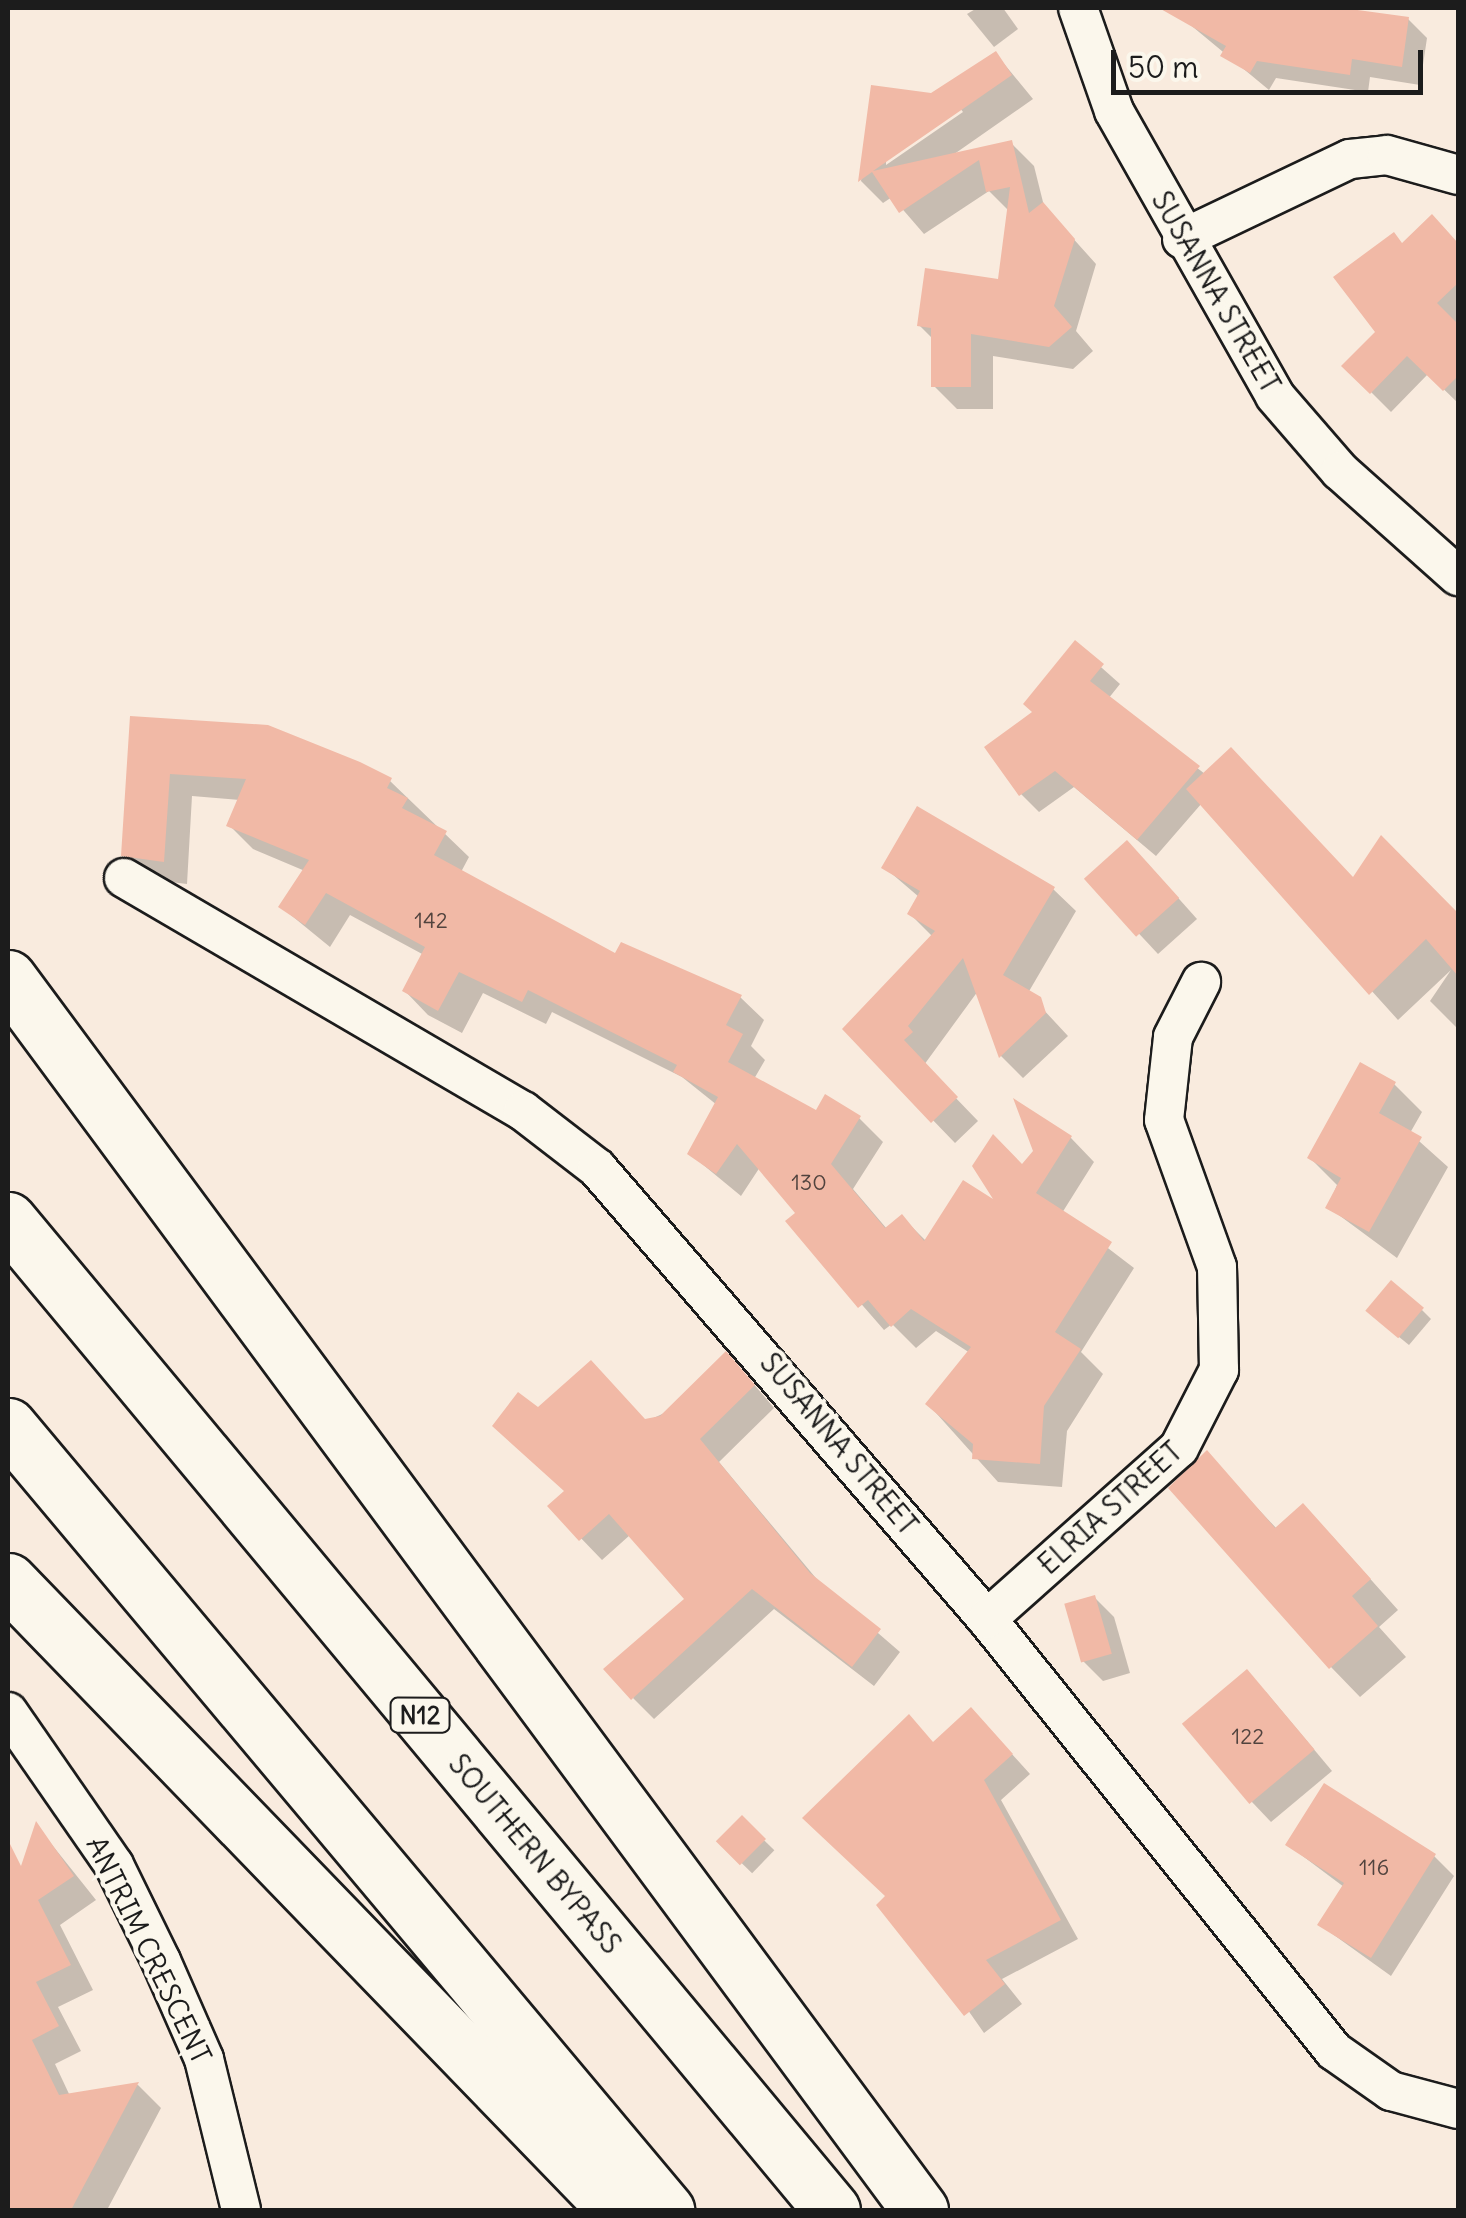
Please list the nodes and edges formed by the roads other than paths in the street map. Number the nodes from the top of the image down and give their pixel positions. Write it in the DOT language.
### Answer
graph roads {
  1 [pos="1078,8"];
  2 [pos="1458,175"];
  3 [pos="1182,239"];
  4 [pos="1458,576"];
  5 [pos="124,878"];
  6 [pos="8,978"];
  7 [pos="1201,982"];
  8 [pos="8,1220"];
  9 [pos="8,1426"];
  10 [pos="8,1581"];
  11 [pos="987,1619"];
  12 [pos="8,1712"];
  13 [pos="1458,2109"];
  14 [pos="241,2210"];
  15 [pos="617,2210"];
  16 [pos="666,2210"];
  17 [pos="832,2210"];
  18 [pos="920,2210"];
  1 -- 3 [label="street, SUSANNA STREET"];
  2 -- 3 [label="street"];
  3 -- 4 [label="street, SUSANNA STREET"];
  5 -- 11 [label="street, SUSANNA STREET"];
  6 -- 18 [label="highway"];
  7 -- 11 [label="street, ELRIA STREET"];
  8 -- 17 [label="highway, SOUTHERN BYPASS / N12"];
  9 -- 16 [label="highway"];
  10 -- 15 [label="highway"];
  11 -- 13 [label="street, SUSANNA STREET"];
  12 -- 14 [label="street, ANTRIM CRESCENT"];
}
